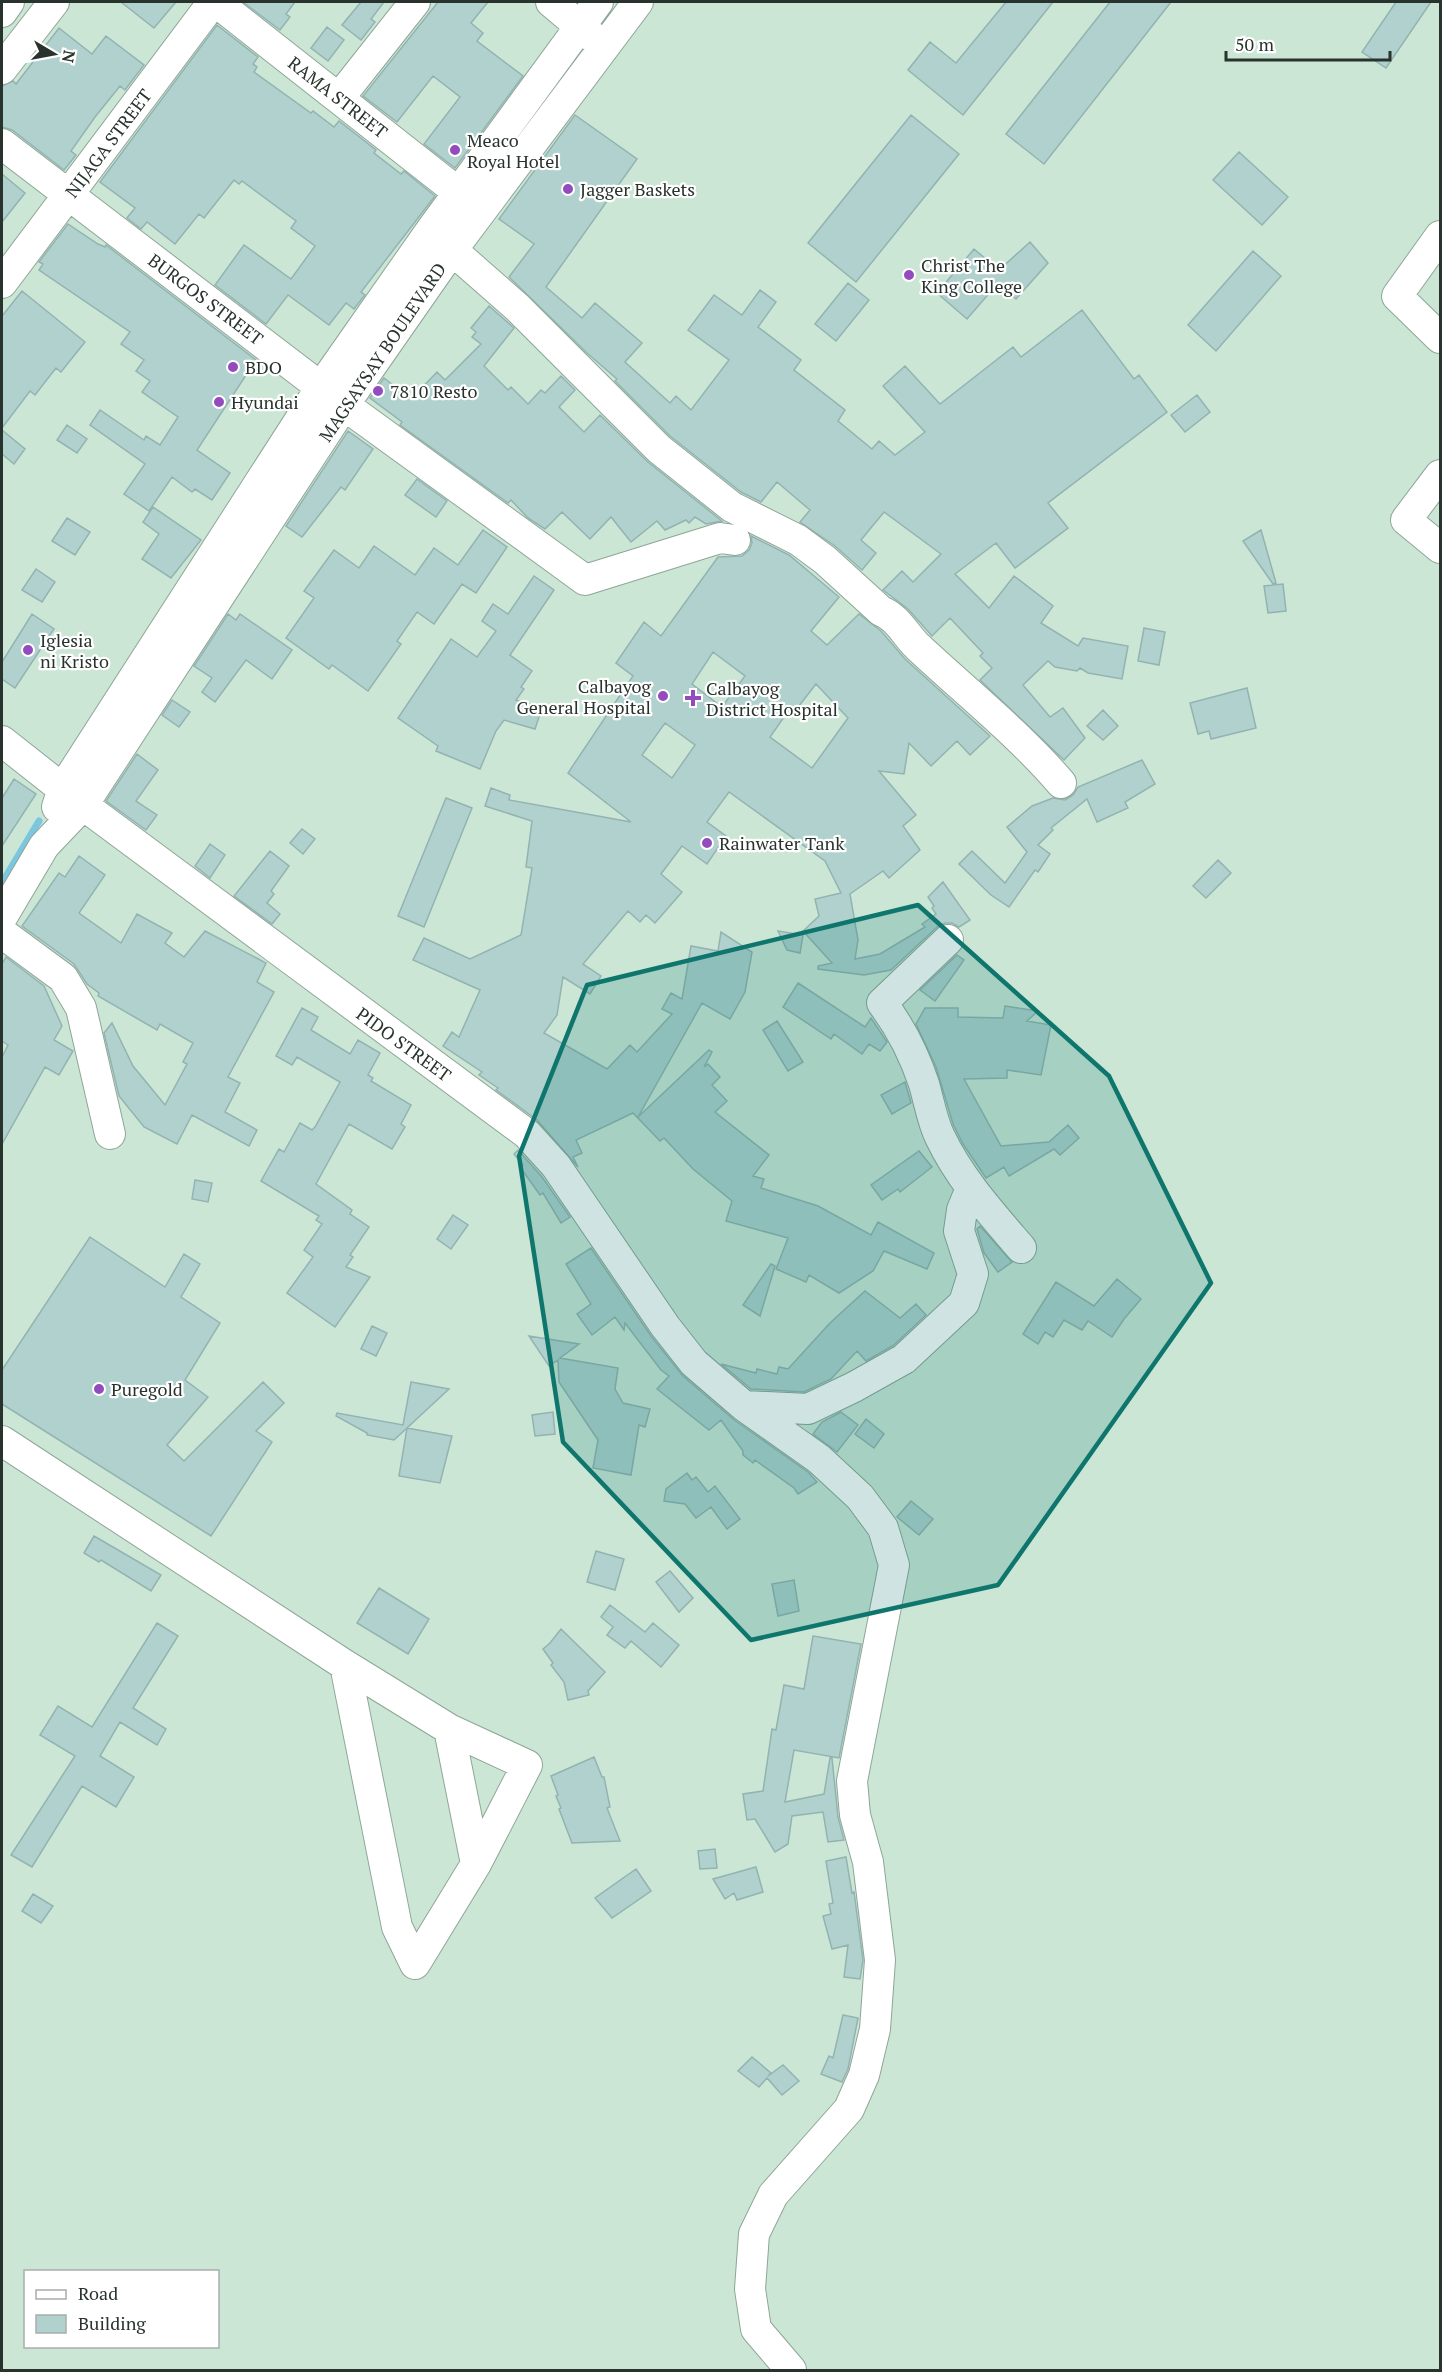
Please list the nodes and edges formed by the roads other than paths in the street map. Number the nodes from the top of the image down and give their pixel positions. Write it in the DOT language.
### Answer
graph roads {
  1 [pos="9,2"];
  2 [pos="54,2"];
  3 [pos="215,2"];
  4 [pos="415,2"];
  5 [pos="551,2"];
  6 [pos="598,2"];
  7 [pos="638,2"];
  8 [pos="2,12"];
  9 [pos="580,26"];
  10 [pos="604,47"];
  11 [pos="2,69"];
  12 [pos="339,98"];
  13 [pos="2,144"];
  14 [pos="70,195"];
  15 [pos="456,221"];
  16 [pos="1440,236"];
  17 [pos="2,283"];
  18 [pos="1440,338"];
  19 [pos="321,387"];
  20 [pos="344,405"];
  21 [pos="1440,475"];
  22 [pos="735,540"];
  23 [pos="1440,548"];
  24 [pos="173,641"];
  25 [pos="2,741"];
  26 [pos="1061,783"];
  27 [pos="73,797"];
  28 [pos="2,917"];
  29 [pos="2,933"];
  30 [pos="948,940"];
  31 [pos="110,1134"];
  32 [pos="971,1188"];
  33 [pos="1021,1248"];
  34 [pos="744,1406"];
  35 [pos="2,1441"];
  36 [pos="345,1665"];
  37 [pos="449,1729"];
  38 [pos="476,1864"];
  39 [pos="791,2370"];
  1 -- 8 [label="street"];
  2 -- 11 [label="street"];
  3 -- 12 [label="street, RAMA STREET"];
  3 -- 14 [label="street, NIJAGA STREET"];
  4 -- 12 [label="street"];
  5 -- 9 [label="street"];
  6 -- 9 [label="street, MAGSAYSAY BOULEVARD"];
  7 -- 10 [label="street, MAGSAYSAY BOULEVARD"];
  9 -- 10 [label="street"];
  9 -- 15 [label="street, MAGSAYSAY BOULEVARD"];
  10 -- 15 [label="street, MAGSAYSAY BOULEVARD"];
  12 -- 15 [label="street, RAMA STREET"];
  13 -- 14 [label="street, BURGOS STREET"];
  14 -- 17 [label="street, NIJAGA STREET"];
  14 -- 19 [label="street, BURGOS STREET"];
  15 -- 19 [label="street, MAGSAYSAY BOULEVARD"];
  15 -- 20 [label="street, MAGSAYSAY BOULEVARD"];
  15 -- 26 [label="street, RAMA STREET"];
  16 -- 18 [label="street"];
  19 -- 20 [label="street, BURGOS STREET"];
  19 -- 24 [label="street, MAGSAYSAY BOULEVARD"];
  20 -- 22 [label="street, BURGOS STREET"];
  20 -- 24 [label="street, MAGSAYSAY BOULEVARD"];
  21 -- 23 [label="street"];
  24 -- 27 [label="street, MAGSAYSAY BOULEVARD"];
  25 -- 27 [label="street, PIDO STREET"];
  27 -- 28 [label="street, MAGSAYSAY BOULEVARD"];
  27 -- 34 [label="street, PIDO STREET"];
  29 -- 31 [label="street"];
  30 -- 32 [label="street"];
  32 -- 33 [label="street"];
  32 -- 34 [label="street"];
  34 -- 39 [label="street, PIDO STREET"];
  35 -- 36 [label="street"];
  36 -- 37 [label="street"];
  36 -- 38 [label="street"];
  37 -- 38 [label="street"];
  37 -- 38 [label="street"];
}
